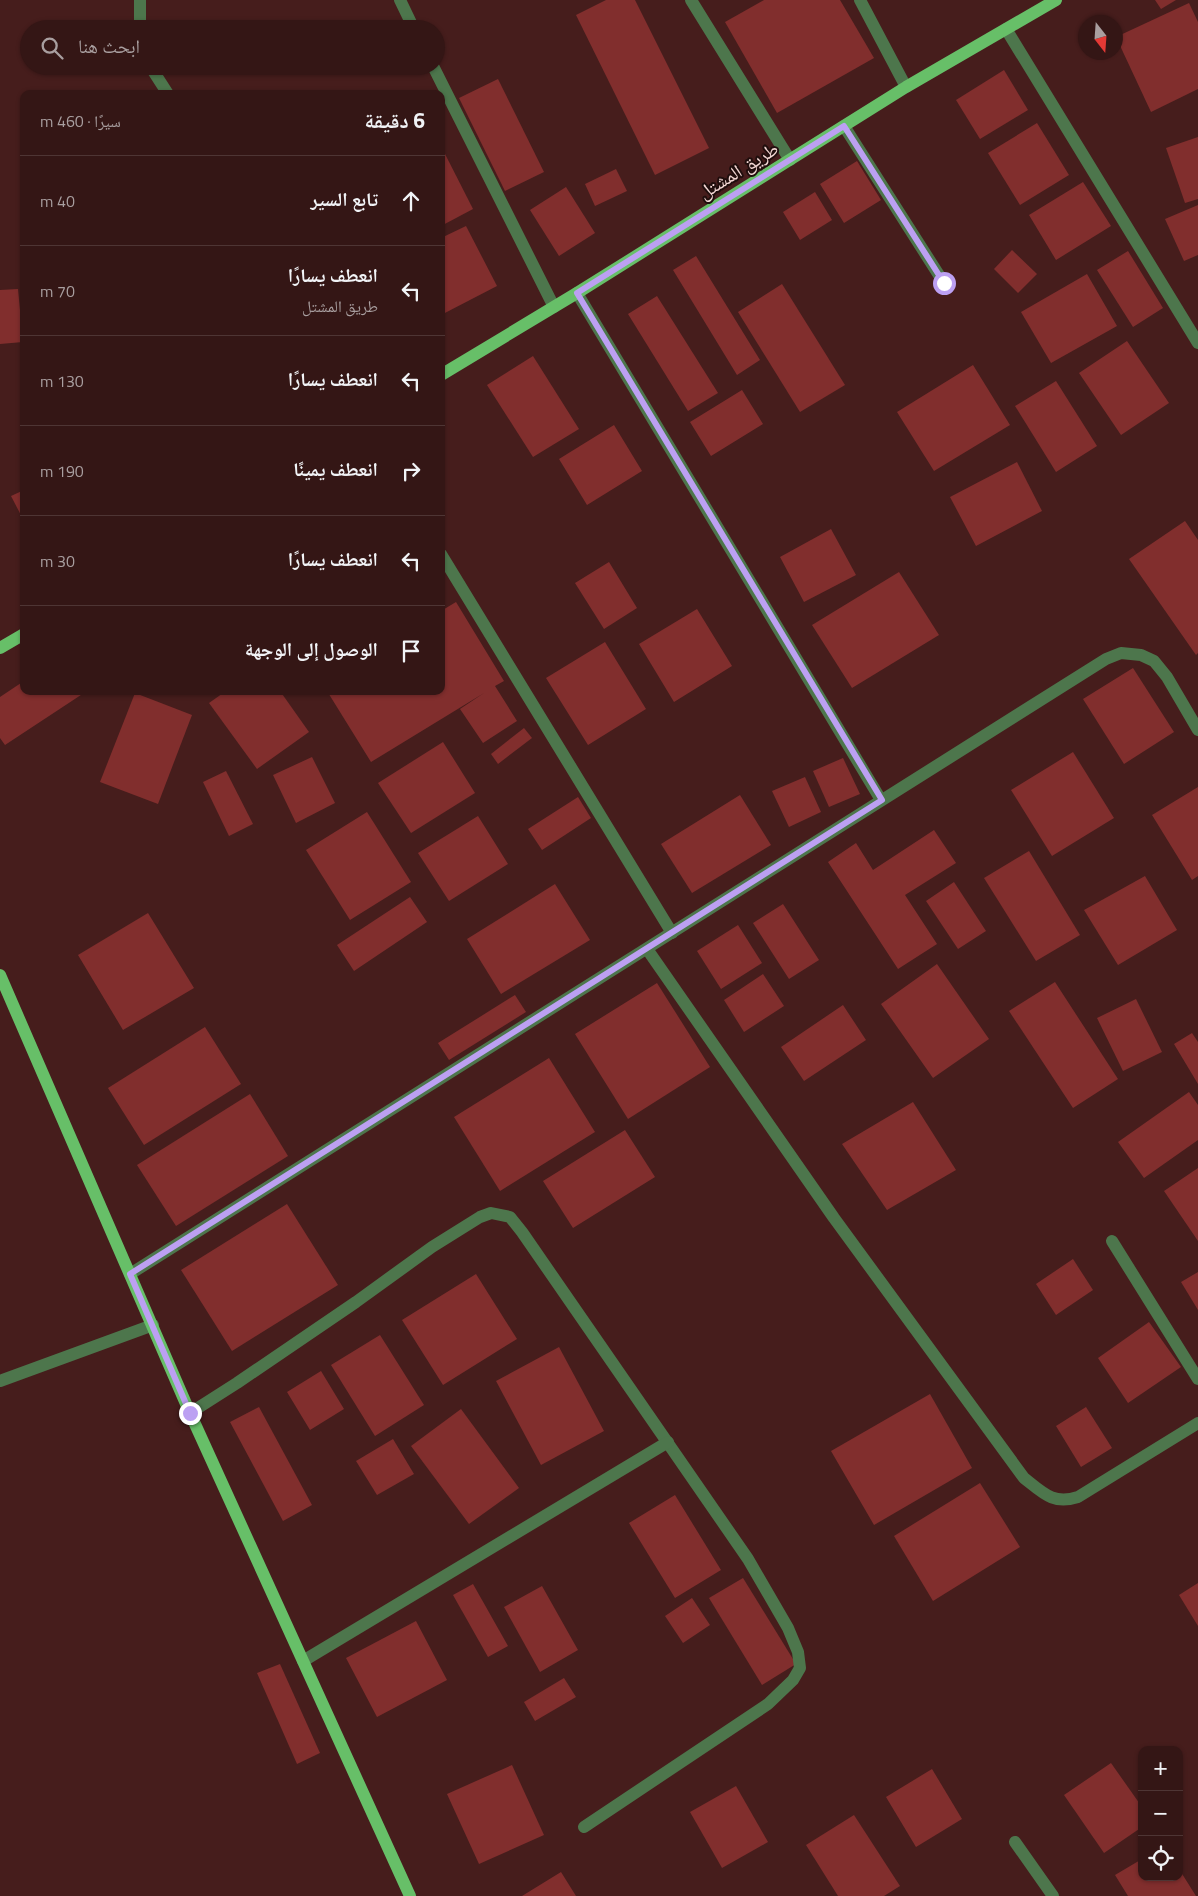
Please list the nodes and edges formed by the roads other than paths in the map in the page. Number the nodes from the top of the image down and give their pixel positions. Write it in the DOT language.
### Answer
graph roads {
  1 [pos="140,0"];
  2 [pos="400,0"];
  3 [pos="691,0"];
  4 [pos="860,0"];
  5 [pos="1056,0"];
  6 [pos="140,20"];
  7 [pos="410,20"];
  8 [pos="1006,30"];
  9 [pos="156,75"];
  10 [pos="438,75"];
  11 [pos="906,87"];
  12 [pos="165,90"];
  13 [pos="844,126"];
  14 [pos="790,160"];
  15 [pos="944,283"];
  16 [pos="577,293"];
  17 [pos="554,307"];
  18 [pos="1198,343"];
  19 [pos="445,371"];
  20 [pos="445,561"];
  21 [pos="20,636"];
  22 [pos="0,648"];
  23 [pos="1198,730"];
  24 [pos="882,800"];
  25 [pos="672,933"];
  26 [pos="647,949"];
  27 [pos="0,975"];
  28 [pos="1112,1240"];
  29 [pos="130,1274"];
  30 [pos="153,1325"];
  31 [pos="1198,1379"];
  32 [pos="0,1381"];
  33 [pos="190,1413"];
  34 [pos="1198,1423"];
  35 [pos="668,1442"];
  36 [pos="302,1661"];
  37 [pos="584,1827"];
  38 [pos="1015,1842"];
  39 [pos="410,1896"];
  40 [pos="1053,1896"];
  1 -- 6 [label="street"];
  2 -- 7 [label="street"];
  3 -- 14 [label="street"];
  4 -- 11 [label="street"];
  5 -- 8 [label="main road, طريق المشتل"];
  8 -- 11 [label="main road, طريق المشتل"];
  8 -- 18 [label="street"];
  9 -- 12 [label="street"];
  10 -- 17 [label="street"];
  11 -- 13 [label="main road, طريق المشتل"];
  13 -- 14 [label="main road, طريق المشتل"];
  13 -- 15 [label="street"];
  14 -- 16 [label="main road, طريق المشتل"];
  16 -- 17 [label="main road, طريق المشتل"];
  16 -- 24 [label="street"];
  17 -- 19 [label="main road, طريق المشتل"];
  20 -- 25 [label="street"];
  21 -- 22 [label="main road"];
  23 -- 24 [label="street"];
  24 -- 25 [label="street"];
  25 -- 26 [label="street"];
  26 -- 29 [label="street"];
  26 -- 34 [label="street"];
  27 -- 29 [label="main road"];
  28 -- 31 [label="street"];
  29 -- 30 [label="main road"];
  30 -- 32 [label="street"];
  30 -- 33 [label="main road"];
  33 -- 35 [label="street"];
  33 -- 36 [label="main road"];
  35 -- 36 [label="street"];
  35 -- 37 [label="street"];
  36 -- 39 [label="main road"];
  38 -- 40 [label="street"];
}
